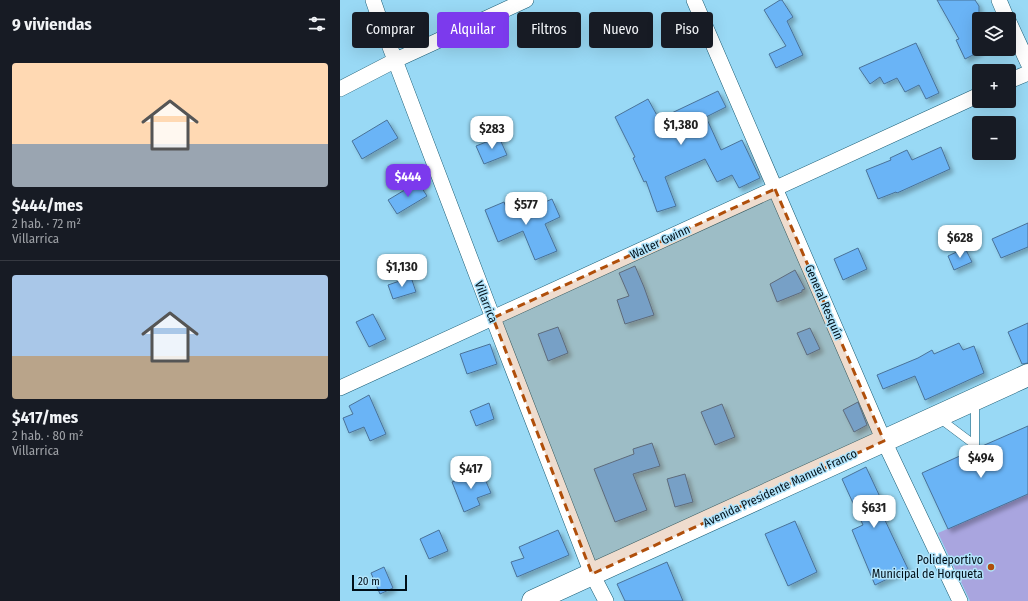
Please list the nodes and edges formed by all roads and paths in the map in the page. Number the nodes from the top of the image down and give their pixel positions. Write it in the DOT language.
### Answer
graph roads {
  1 [pos="362,0"];
  2 [pos="373,0"];
  3 [pos="526,0"];
  4 [pos="694,0"];
  5 [pos="999,0"];
  6 [pos="371,12"];
  7 [pos="377,12"];
  8 [pos="1005,12"];
  9 [pos="1016,37"];
  10 [pos="391,48"];
  11 [pos="396,60"];
  12 [pos="1028,63"];
  13 [pos="1028,73"];
  14 [pos="1016,79"];
  15 [pos="340,89"];
  16 [pos="972,98"];
  17 [pos="775,189"];
  18 [pos="492,318"];
  19 [pos="1028,375"];
  20 [pos="340,388"];
  21 [pos="975,399"];
  22 [pos="937,416"];
  23 [pos="884,440"];
  24 [pos="592,574"];
  25 [pos="533,601"];
  26 [pos="606,601"];
  27 [pos="960,601"];
  1 -- 6 [label="street"];
  2 -- 7 [label="street, Villarrica"];
  3 -- 11 [label="street"];
  4 -- 17 [label="street, General Resquín"];
  5 -- 8 [label="street"];
  9 -- 12 [label="street"];
  10 -- 11 [label="street, Villarrica"];
  11 -- 15 [label="street"];
  11 -- 18 [label="street, Villarrica"];
  13 -- 14 [label="street"];
  16 -- 17 [label="street, Walter Gwinn"];
  17 -- 18 [label="street, Walter Gwinn"];
  17 -- 23 [label="street, General Resquín"];
  18 -- 20 [label="street, Walter Gwinn"];
  18 -- 24 [label="street, Villarrica"];
  19 -- 21 [label="main road, Avenida Presidente Manuel Franco"];
  21 -- 22 [label="main road, Avenida Presidente Manuel Franco"];
  21 -- 22 [label="lane"];
  22 -- 23 [label="main road, Avenida Presidente Manuel Franco"];
  23 -- 24 [label="main road, Avenida Presidente Manuel Franco"];
  23 -- 27 [label="street, General Resquín"];
  24 -- 25 [label="main road, Avenida Presidente Manuel Franco"];
  24 -- 26 [label="street, Villarrica"];
}
